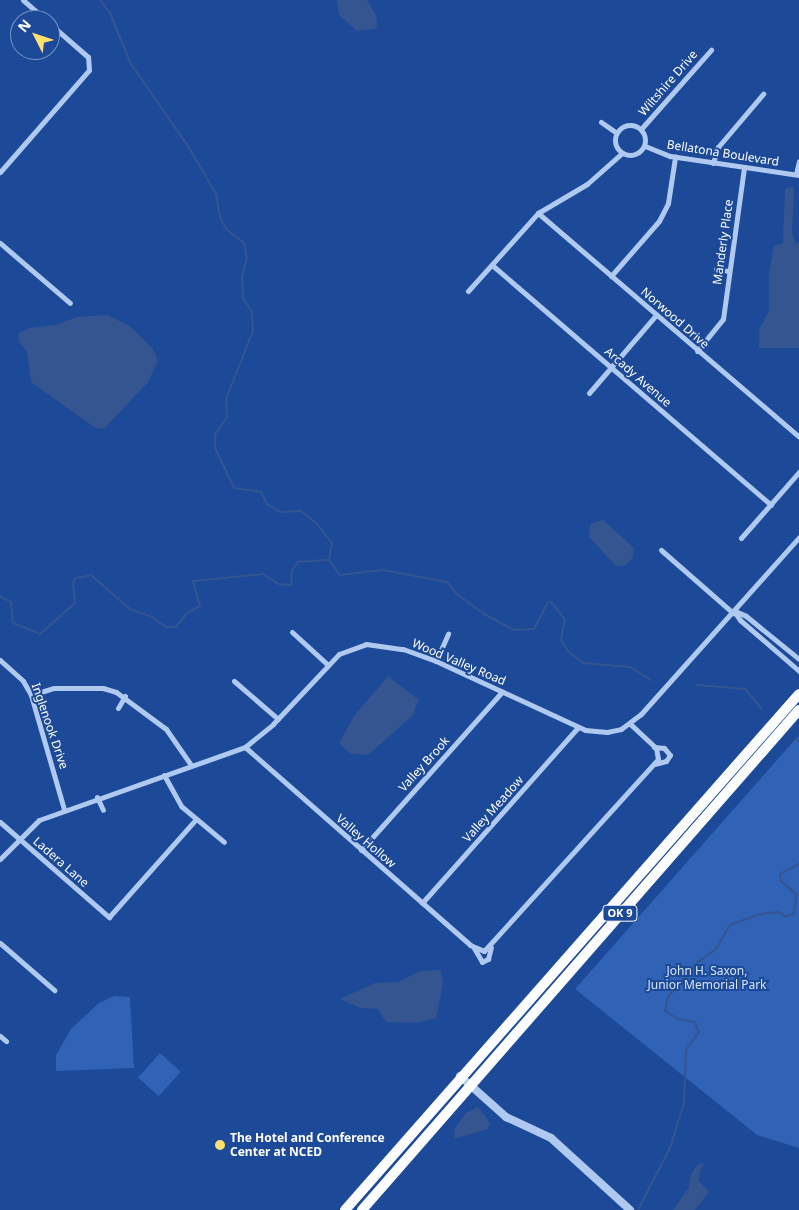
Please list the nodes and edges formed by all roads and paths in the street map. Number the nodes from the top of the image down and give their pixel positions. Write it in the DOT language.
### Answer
graph roads {
  1 [pos="23,0"];
  2 [pos="34,10"];
  3 [pos="60,33"];
  4 [pos="711,50"];
  5 [pos="764,94"];
  6 [pos="601,122"];
  7 [pos="641,129"];
  8 [pos="617,133"];
  9 [pos="645,146"];
  10 [pos="622,153"];
  11 [pos="675,157"];
  12 [pos="799,161"];
  13 [pos="712,163"];
  14 [pos="744,168"];
  15 [pos="0,172"];
  16 [pos="798,175"];
  17 [pos="538,213"];
  18 [pos="0,243"];
  19 [pos="492,264"];
  20 [pos="716,269"];
  21 [pos="728,271"];
  22 [pos="611,276"];
  23 [pos="468,290"];
  24 [pos="70,303"];
  25 [pos="656,315"];
  26 [pos="698,350"];
  27 [pos="610,367"];
  28 [pos="589,392"];
  29 [pos="799,437"];
  30 [pos="799,472"];
  31 [pos="771,505"];
  32 [pos="799,537"];
  33 [pos="741,538"];
  34 [pos="661,550"];
  35 [pos="734,612"];
  36 [pos="292,632"];
  37 [pos="448,634"];
  38 [pos="799,659"];
  39 [pos="0,660"];
  40 [pos="436,661"];
  41 [pos="328,665"];
  42 [pos="799,670"];
  43 [pos="234,681"];
  44 [pos="502,692"];
  45 [pos="799,694"];
  46 [pos="31,695"];
  47 [pos="125,696"];
  48 [pos="118,708"];
  49 [pos="799,710"];
  50 [pos="278,718"];
  51 [pos="630,724"];
  52 [pos="578,727"];
  53 [pos="245,747"];
  54 [pos="654,747"];
  55 [pos="654,764"];
  56 [pos="191,765"];
  57 [pos="164,775"];
  58 [pos="98,797"];
  59 [pos="64,809"];
  60 [pos="103,810"];
  61 [pos="196,819"];
  62 [pos="0,822"];
  63 [pos="18,838"];
  64 [pos="224,842"];
  65 [pos="361,850"];
  66 [pos="0,859"];
  67 [pos="422,903"];
  68 [pos="0,943"];
  69 [pos="491,947"];
  70 [pos="474,948"];
  71 [pos="54,990"];
  72 [pos="0,1036"];
  73 [pos="6,1041"];
  74 [pos="460,1076"];
  75 [pos="470,1084"];
  76 [pos="345,1210"];
  77 [pos="362,1210"];
  78 [pos="630,1210"];
  1 -- 2 [label="street"];
  3 -- 15 [label="street"];
  4 -- 7 [label="street, Wiltshire Drive"];
  5 -- 13 [label="street"];
  6 -- 8 [label="street"];
  7 -- 8 [label="street"];
  7 -- 9 [label="street"];
  8 -- 10 [label="street"];
  9 -- 10 [label="street"];
  9 -- 11 [label="street, Bellatona Boulevard"];
  10 -- 17 [label="street"];
  11 -- 13 [label="street, Bellatona Boulevard"];
  11 -- 22 [label="street"];
  12 -- 16 [label="street"];
  13 -- 14 [label="street, Bellatona Boulevard"];
  14 -- 16 [label="street, Bellatona Boulevard"];
  14 -- 21 [label="street, Manderly Place"];
  17 -- 19 [label="street"];
  17 -- 22 [label="street, Norwood Drive"];
  18 -- 24 [label="street"];
  19 -- 23 [label="street"];
  19 -- 27 [label="street, Arcady Avenue"];
  20 -- 21 [label="street"];
  21 -- 26 [label="street, Manderly Place"];
  22 -- 25 [label="street, Norwood Drive"];
  25 -- 26 [label="street, Norwood Drive"];
  25 -- 27 [label="street"];
  26 -- 29 [label="street, Norwood Drive"];
  27 -- 28 [label="street"];
  27 -- 31 [label="street, Arcady Avenue"];
  30 -- 31 [label="street"];
  31 -- 33 [label="street"];
  32 -- 35 [label="street, Wood Valley Road"];
  34 -- 35 [label="street"];
  35 -- 38 [label="street"];
  35 -- 42 [label="street"];
  35 -- 51 [label="street, Wood Valley Road"];
  36 -- 41 [label="street"];
  37 -- 40 [label="street"];
  39 -- 46 [label="street, Inglenook Drive"];
  40 -- 41 [label="street, Wood Valley Road"];
  40 -- 44 [label="street, Wood Valley Road"];
  41 -- 50 [label="street, Wood Valley Road"];
  43 -- 50 [label="street"];
  44 -- 52 [label="street, Wood Valley Road"];
  44 -- 65 [label="street, Valley Brook"];
  45 -- 74 [label="highway, OK 9"];
  46 -- 47 [label="street"];
  46 -- 59 [label="street, Inglenook Drive"];
  47 -- 48 [label="street"];
  47 -- 56 [label="street"];
  49 -- 75 [label="highway, OK 9"];
  50 -- 53 [label="street, Wood Valley Road"];
  51 -- 52 [label="street, Wood Valley Road"];
  51 -- 54 [label="street, Valley Hollow"];
  52 -- 67 [label="street, Valley Meadow"];
  53 -- 56 [label="street, Wood Valley Road"];
  53 -- 65 [label="street, Valley Hollow"];
  54 -- 55 [label="street"];
  54 -- 55 [label="street, Valley Hollow"];
  55 -- 69 [label="street, Valley Hollow"];
  56 -- 57 [label="street, Wood Valley Road"];
  57 -- 58 [label="street, Wood Valley Road"];
  57 -- 61 [label="street"];
  58 -- 59 [label="street, Wood Valley Road"];
  58 -- 60 [label="street"];
  59 -- 63 [label="street, Wood Valley Road"];
  61 -- 63 [label="street, Ladera Lane"];
  61 -- 64 [label="street"];
  62 -- 63 [label="street, Ladera Lane"];
  63 -- 66 [label="street, Wood Valley Road"];
  65 -- 67 [label="street, Valley Hollow"];
  67 -- 70 [label="street, Valley Hollow"];
  68 -- 71 [label="street"];
  69 -- 70 [label="street"];
  69 -- 70 [label="street, Valley Hollow"];
  72 -- 73 [label="street"];
  74 -- 75 [label="street"];
  74 -- 76 [label="highway, OK 9"];
  75 -- 77 [label="highway, OK 9"];
  75 -- 78 [label="street"];
}
